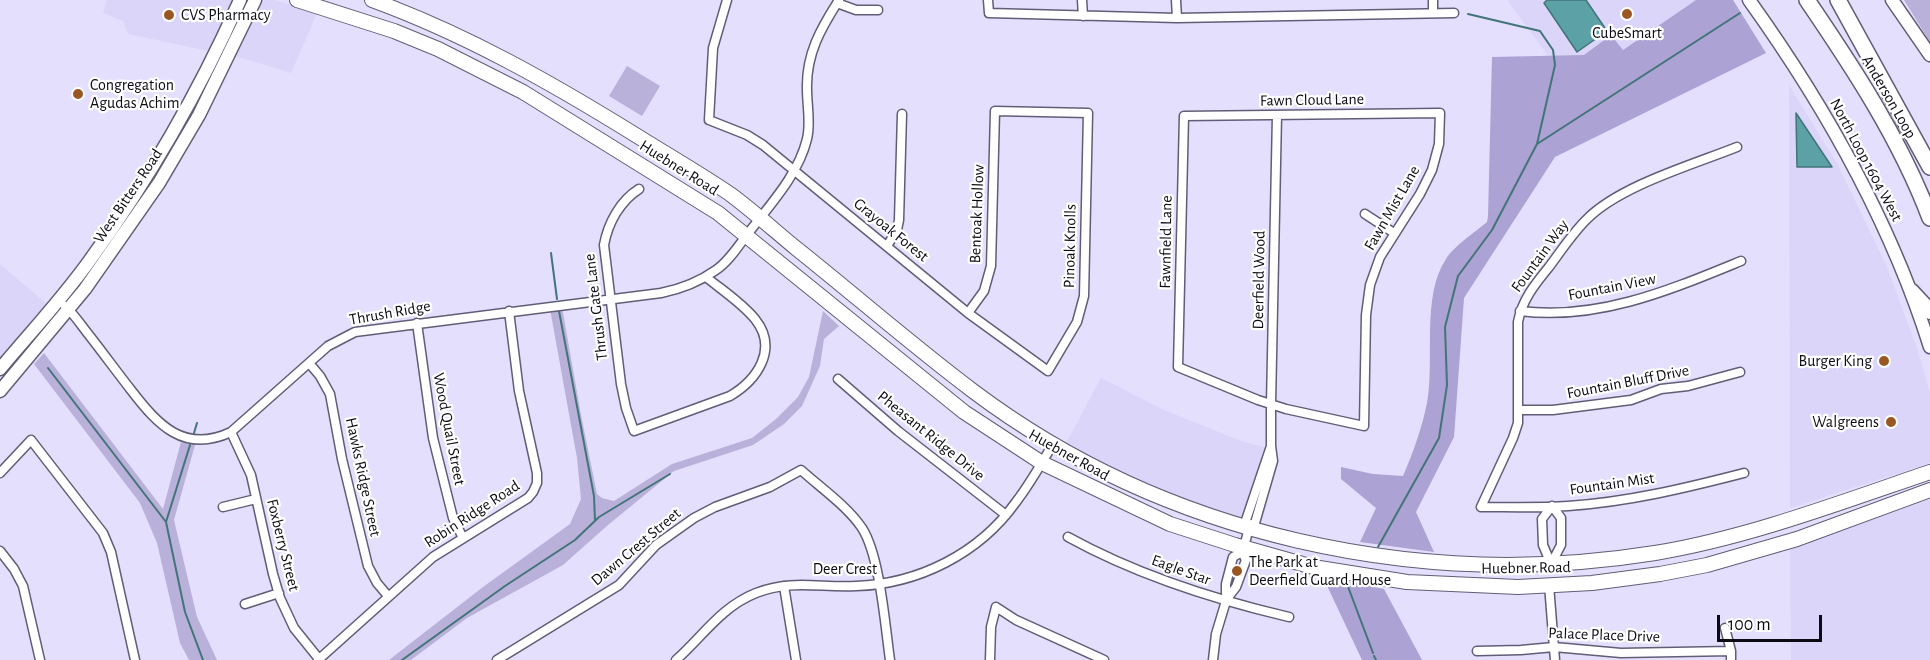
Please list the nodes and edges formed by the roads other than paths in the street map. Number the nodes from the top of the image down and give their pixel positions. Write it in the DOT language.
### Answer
graph roads {
  1 [pos="240,0"];
  2 [pos="255,0"];
  3 [pos="297,0"];
  4 [pos="372,0"];
  5 [pos="727,0"];
  6 [pos="988,0"];
  7 [pos="1082,0"];
  8 [pos="1176,0"];
  9 [pos="1433,0"];
  10 [pos="1749,0"];
  11 [pos="1799,0"];
  12 [pos="1807,0"];
  13 [pos="1892,0"];
  14 [pos="838,1"];
  15 [pos="1840,2"];
  16 [pos="878,10"];
  17 [pos="1433,13"];
  18 [pos="1454,13"];
  19 [pos="1083,16"];
  20 [pos="1177,18"];
  21 [pos="460,37"];
  22 [pos="1930,55"];
  23 [pos="450,56"];
  24 [pos="188,107"];
  25 [pos="1879,112"];
  26 [pos="1088,113"];
  27 [pos="1440,113"];
  28 [pos="902,114"];
  29 [pos="199,115"];
  30 [pos="1278,115"];
  31 [pos="1184,116"];
  32 [pos="1737,147"];
  33 [pos="1930,167"];
  34 [pos="794,170"];
  35 [pos="639,189"];
  36 [pos="1365,214"];
  37 [pos="1930,218"];
  38 [pos="760,219"];
  39 [pos="1394,233"];
  40 [pos="746,235"];
  41 [pos="887,246"];
  42 [pos="1741,261"];
  43 [pos="706,277"];
  44 [pos="1909,287"];
  45 [pos="609,298"];
  46 [pos="63,304"];
  47 [pos="509,311"];
  48 [pos="1520,311"];
  49 [pos="968,313"];
  50 [pos="1930,313"];
  51 [pos="417,323"];
  52 [pos="1930,347"];
  53 [pos="309,363"];
  54 [pos="0,369"];
  55 [pos="1048,371"];
  56 [pos="1740,372"];
  57 [pos="838,379"];
  58 [pos="0,391"];
  59 [pos="1271,404"];
  60 [pos="1519,410"];
  61 [pos="231,432"];
  62 [pos="1053,444"];
  63 [pos="1042,463"];
  64 [pos="0,472"];
  65 [pos="1930,472"];
  66 [pos="1744,473"];
  67 [pos="1930,490"];
  68 [pos="256,499"];
  69 [pos="1552,506"];
  70 [pos="223,507"];
  71 [pos="1481,507"];
  72 [pos="1824,507"];
  73 [pos="1006,515"];
  74 [pos="1249,526"];
  75 [pos="1831,526"];
  76 [pos="1068,537"];
  77 [pos="463,538"];
  78 [pos="1243,550"];
  79 [pos="0,551"];
  80 [pos="1551,564"];
  81 [pos="878,585"];
  82 [pos="1549,585"];
  83 [pos="783,586"];
  84 [pos="279,593"];
  85 [pos="388,596"];
  86 [pos="1226,601"];
  87 [pos="245,604"];
  88 [pos="1289,617"];
  89 [pos="1725,628"];
  90 [pos="1554,647"];
  91 [pos="513,651"];
  92 [pos="1477,651"];
  93 [pos="1731,655"];
  94 [pos="682,658"];
  95 [pos="40,660"];
  96 [pos="135,660"];
  97 [pos="319,660"];
  98 [pos="496,660"];
  99 [pos="518,660"];
  100 [pos="796,660"];
  101 [pos="890,660"];
  102 [pos="990,660"];
  103 [pos="1104,660"];
  104 [pos="1213,660"];
  105 [pos="1555,660"];
  1 -- 24 [label="main road, West Bitters Road"];
  2 -- 29 [label="main road, West Bitters Road"];
  3 -- 23 [label="main road, Huebner Road"];
  4 -- 21 [label="main road, Huebner Road"];
  5 -- 34 [label="street, Grayoak Forest"];
  6 -- 19 [label="street"];
  7 -- 19 [label="street"];
  8 -- 20 [label="street"];
  9 -- 17 [label="street"];
  10 -- 44 [label="main road, North Loop 1604 West"];
  11 -- 25 [label="highway"];
  12 -- 25 [label="highway, Anderson Loop"];
  13 -- 22 [label="main road"];
  14 -- 16 [label="street"];
  14 -- 34 [label="street, Thrush Ridge"];
  15 -- 33 [label="highway, Anderson Loop"];
  17 -- 18 [label="street"];
  17 -- 20 [label="street"];
  19 -- 20 [label="street"];
  21 -- 23 [label="main road"];
  21 -- 38 [label="main road, Huebner Road"];
  23 -- 40 [label="main road, Huebner Road"];
  24 -- 29 [label="main road"];
  24 -- 46 [label="main road, West Bitters Road"];
  25 -- 37 [label="highway, Anderson Loop"];
  26 -- 49 [label="street, Bentoak Hollow"];
  26 -- 55 [label="street, Pinoak Knolls"];
  27 -- 30 [label="street, Fawn Cloud Lane"];
  27 -- 39 [label="street, Fawn Mist Lane"];
  28 -- 41 [label="street"];
  29 -- 46 [label="main road, West Bitters Road"];
  30 -- 31 [label="street, Fawn Cloud Lane"];
  30 -- 59 [label="street, Deerfield Wood"];
  31 -- 59 [label="street, Fawnfield Lane"];
  32 -- 48 [label="street, Fountain Way"];
  34 -- 38 [label="street, Thrush Ridge"];
  34 -- 41 [label="street, Grayoak Forest"];
  35 -- 45 [label="street, Thrush Gate Lane"];
  36 -- 39 [label="street"];
  38 -- 40 [label="street, Thrush Ridge"];
  38 -- 62 [label="main road, Huebner Road"];
  39 -- 59 [label="street, Fawn Mist Lane"];
  40 -- 43 [label="street, Thrush Ridge"];
  40 -- 63 [label="main road, Huebner Road"];
  41 -- 49 [label="street, Grayoak Forest"];
  42 -- 48 [label="street, Fountain View"];
  43 -- 45 [label="street, Thrush Ridge"];
  43 -- 45 [label="street, Thrush Gate Lane"];
  44 -- 50 [label="main road"];
  44 -- 52 [label="main road, North Loop 1604 West"];
  45 -- 47 [label="street, Thrush Ridge"];
  46 -- 54 [label="main road, West Bitters Road"];
  46 -- 58 [label="main road, West Bitters Road"];
  46 -- 61 [label="street, Thrush Ridge"];
  47 -- 51 [label="street, Thrush Ridge"];
  47 -- 77 [label="street, Robin Ridge Road"];
  48 -- 60 [label="street, Fountain Way"];
  49 -- 55 [label="street, Grayoak Forest"];
  51 -- 53 [label="street, Thrush Ridge"];
  51 -- 77 [label="street, Wood Quail Street"];
  53 -- 61 [label="street, Thrush Ridge"];
  53 -- 85 [label="street, Hawks Ridge Street"];
  56 -- 60 [label="street, Fountain Bluff Drive"];
  57 -- 73 [label="street, Pheasant Ridge Drive"];
  59 -- 74 [label="street, Deerfield Wood"];
  60 -- 71 [label="street, Fountain Way"];
  61 -- 68 [label="street, Foxberry Street"];
  62 -- 63 [label="street, Deer Crest"];
  62 -- 74 [label="main road, Huebner Road"];
  63 -- 73 [label="street, Deer Crest"];
  63 -- 78 [label="main road, Huebner Road"];
  64 -- 96 [label="street"];
  65 -- 72 [label="main road, Huebner Road"];
  66 -- 69 [label="street, Fountain Mist"];
  67 -- 75 [label="main road, Huebner Road"];
  68 -- 70 [label="street"];
  68 -- 84 [label="street, Foxberry Street"];
  69 -- 71 [label="street, Fountain Mist"];
  69 -- 80 [label="street"];
  69 -- 80 [label="street"];
  72 -- 75 [label="main road"];
  72 -- 80 [label="main road, Huebner Road"];
  73 -- 81 [label="street, Deer Crest"];
  74 -- 78 [label="street"];
  74 -- 80 [label="main road, Huebner Road"];
  75 -- 82 [label="main road, Huebner Road"];
  76 -- 86 [label="street, Eagle Star"];
  77 -- 85 [label="street, Robin Ridge Road"];
  78 -- 82 [label="main road, Huebner Road"];
  78 -- 86 [label="street"];
  78 -- 86 [label="street"];
  79 -- 95 [label="street"];
  80 -- 82 [label="main road"];
  81 -- 83 [label="street, Deer Crest"];
  81 -- 91 [label="street, Dawn Crest Street"];
  81 -- 101 [label="street"];
  82 -- 90 [label="street"];
  83 -- 94 [label="street, Deer Crest"];
  83 -- 100 [label="street"];
  84 -- 87 [label="street"];
  84 -- 97 [label="street, Foxberry Street"];
  85 -- 97 [label="street, Robin Ridge Road"];
  86 -- 88 [label="street, Eagle Star"];
  86 -- 104 [label="street"];
  89 -- 93 [label="street"];
  90 -- 92 [label="street, Palace Place Drive"];
  90 -- 93 [label="street, Palace Place Drive"];
  90 -- 105 [label="street"];
  91 -- 98 [label="street, Dawn Crest Street"];
  91 -- 99 [label="street"];
  102 -- 103 [label="street"];
}
